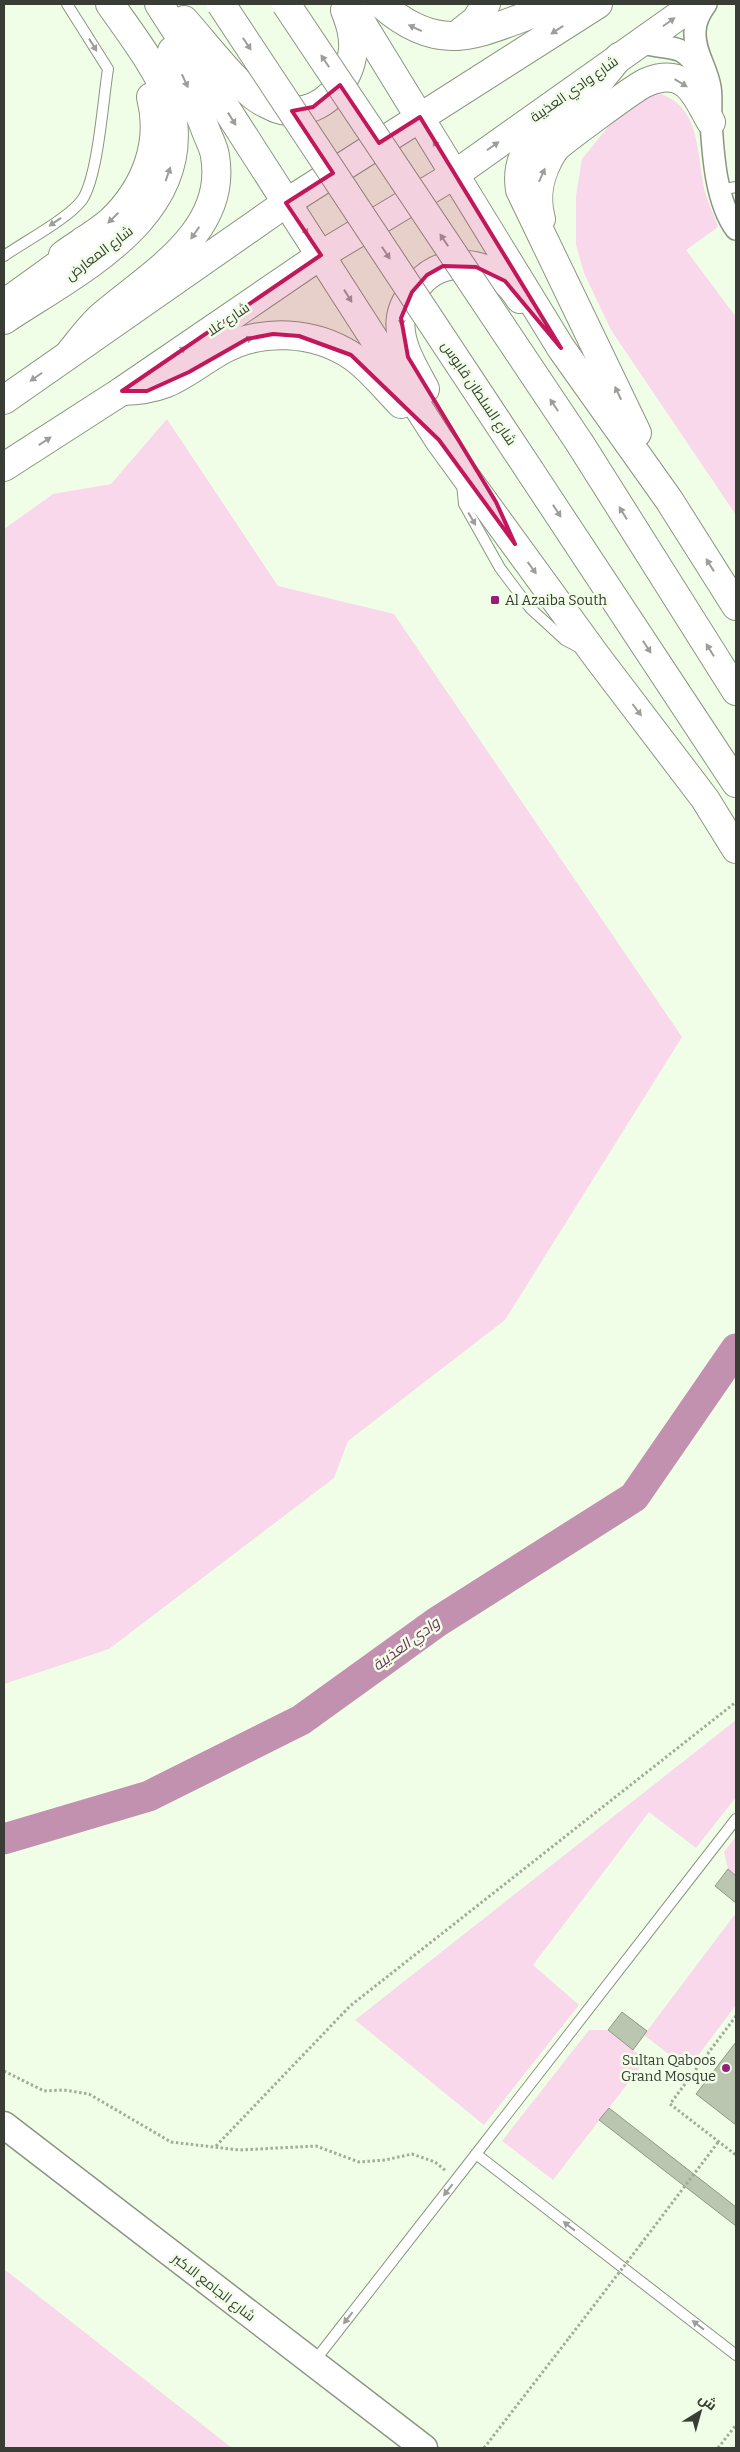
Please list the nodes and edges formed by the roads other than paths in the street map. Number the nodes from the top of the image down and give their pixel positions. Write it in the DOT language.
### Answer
graph roads {
  1 [pos="67,4"];
  2 [pos="100,4"];
  3 [pos="110,4"];
  4 [pos="152,4"];
  5 [pos="159,4"];
  6 [pos="170,4"];
  7 [pos="220,4"];
  8 [pos="286,4"];
  9 [pos="343,4"];
  10 [pos="350,4"];
  11 [pos="381,4"];
  12 [pos="486,4"];
  13 [pos="562,4"];
  14 [pos="598,4"];
  15 [pos="695,4"];
  16 [pos="706,4"];
  17 [pos="456,36"];
  18 [pos="630,50"];
  19 [pos="710,87"];
  20 [pos="420,117"];
  21 [pos="711,122"];
  22 [pos="454,175"];
  23 [pos="728,188"];
  24 [pos="286,203"];
  25 [pos="736,229"];
  26 [pos="82,241"];
  27 [pos="322,255"];
  28 [pos="4,256"];
  29 [pos="552,256"];
  30 [pos="4,295"];
  31 [pos="4,304"];
  32 [pos="4,320"];
  33 [pos="562,348"];
  34 [pos="68,355"];
  35 [pos="122,391"];
  36 [pos="4,400"];
  37 [pos="438,440"];
  38 [pos="4,468"];
  39 [pos="461,473"];
  40 [pos="669,500"];
  41 [pos="514,544"];
  42 [pos="736,606"];
  43 [pos="597,658"];
  44 [pos="736,691"];
  45 [pos="736,783"];
  46 [pos="736,849"];
  47 [pos="736,1819"];
  48 [pos="4,2125"];
  49 [pos="476,2154"];
  50 [pos="736,2355"];
  51 [pos="313,2363"];
  52 [pos="424,2448"];
  1 -- 28 [label="lane, one-way"];
  2 -- 26 [label="main road, شارع المعارض, one-way"];
  32 -- 3 [label="main road, شارع المعارض, one-way"];
  4 -- 34 [label="main road, one-way"];
  5 -- 24 [label="main road, one-way"];
  6 -- 9 [label="main road"];
  7 -- 45 [label="main road, شارع السلطان قابوس, one-way, bridge"];
  44 -- 8 [label="main road, one-way, bridge"];
  10 -- 20 [label="main road"];
  17 -- 11 [label="main road, one-way"];
  12 -- 17 [label="main road"];
  13 -- 17 [label="main road"];
  14 -- 20 [label="main road, one-way"];
  18 -- 15 [label="main road, شارع وادي العذيبة, one-way"];
  16 -- 19 [label="street"];
  18 -- 19 [label="street"];
  22 -- 18 [label="main road, شارع وادي العذيبة, one-way"];
  18 -- 29 [label="main road"];
  19 -- 21 [label="street"];
  22 -- 20 [label="main road, one-way"];
  20 -- 24 [label="main road"];
  21 -- 23 [label="street"];
  29 -- 21 [label="main road, one-way"];
  22 -- 27 [label="main road, شارع غلا"];
  22 -- 33 [label="main road"];
  23 -- 25 [label="street"];
  24 -- 27 [label="main road, one-way"];
  24 -- 34 [label="main road"];
  26 -- 30 [label="main road, شارع المعارض"];
  26 -- 31 [label="main road"];
  35 -- 27 [label="main road, شارع غلا, one-way"];
  27 -- 37 [label="main road, one-way"];
  40 -- 29 [label="main road, one-way"];
  33 -- 40 [label="main road"];
  33 -- 41 [label="main road, one-way"];
  34 -- 36 [label="main road, one-way"];
  35 -- 37 [label="main road, one-way"];
  38 -- 35 [label="main road, شارع غلا, one-way"];
  37 -- 39 [label="main road"];
  39 -- 41 [label="main road"];
  39 -- 43 [label="lane, one-way"];
  42 -- 40 [label="main road, one-way"];
  41 -- 43 [label="main road, one-way"];
  43 -- 46 [label="main road, one-way"];
  47 -- 49 [label="lane"];
  48 -- 51 [label="street, شارع الجامع الاكبر"];
  50 -- 49 [label="lane, one-way"];
  49 -- 51 [label="lane, one-way"];
  51 -- 52 [label="street, شارع الجامع الاكبر"];
}
